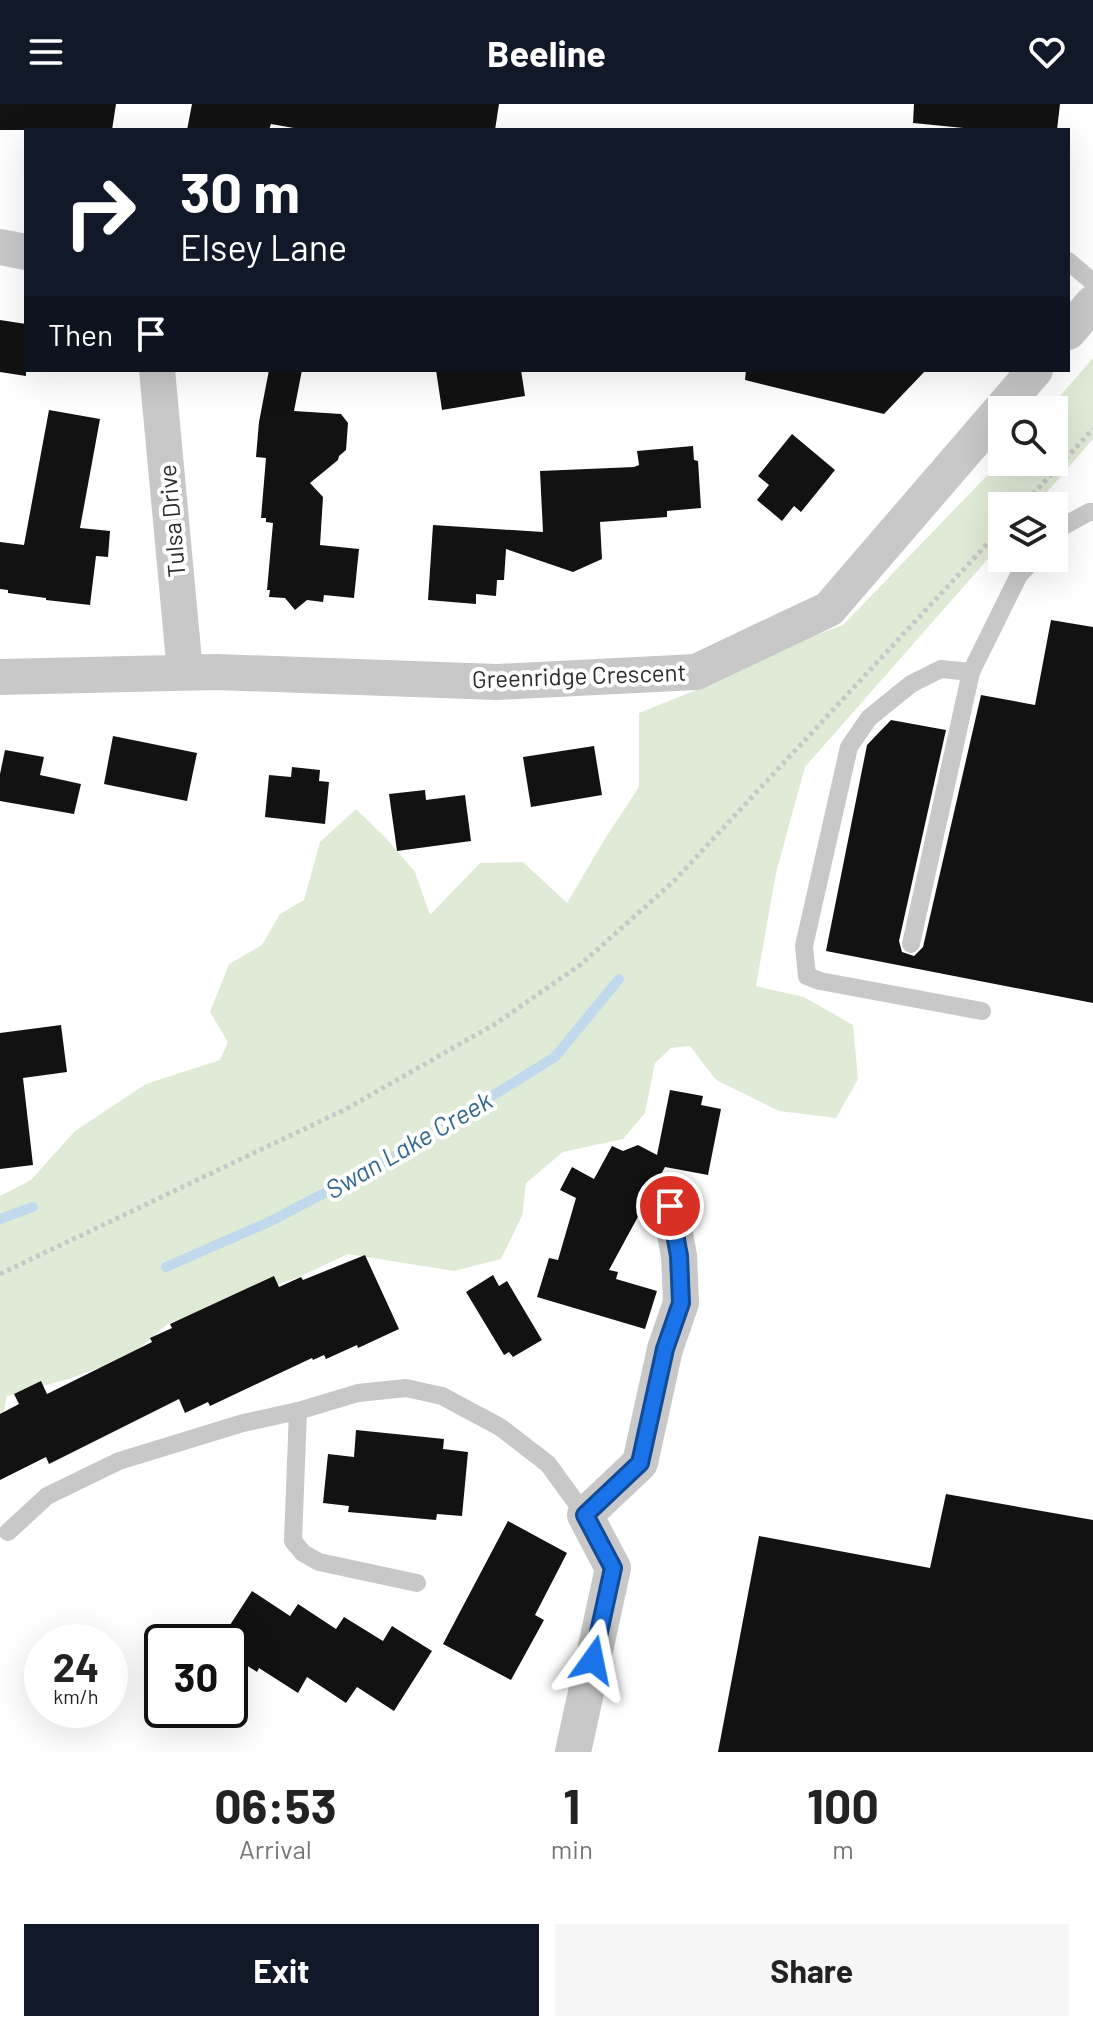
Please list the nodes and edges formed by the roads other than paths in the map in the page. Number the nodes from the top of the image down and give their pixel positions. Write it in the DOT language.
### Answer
graph roads {
  1 [pos="0,247"];
  2 [pos="24,252"];
  3 [pos="1070,263"];
  4 [pos="1093,282"];
  5 [pos="1093,303"];
  6 [pos="1070,330"];
  7 [pos="157,372"];
  8 [pos="1033,372"];
  9 [pos="1093,512"];
  10 [pos="1068,524"];
  11 [pos="1022,572"];
  12 [pos="185,672"];
  13 [pos="971,672"];
  14 [pos="0,677"];
  15 [pos="911,944"];
  16 [pos="982,1011"];
  17 [pos="670,1206"];
  18 [pos="298,1411"];
  19 [pos="585,1515"];
  20 [pos="8,1532"];
  21 [pos="417,1583"];
  22 [pos="573,1752"];
  1 -- 2 [label="street"];
  3 -- 4 [label="lane"];
  5 -- 6 [label="street"];
  7 -- 12 [label="street, Tulsa Drive"];
  8 -- 12 [label="street, Greenridge Crescent"];
  9 -- 10 [label="lane"];
  11 -- 13 [label="lane"];
  12 -- 14 [label="street, Greenridge Crescent"];
  13 -- 15 [label="lane"];
  13 -- 16 [label="lane"];
  17 -- 19 [label="street"];
  18 -- 19 [label="lane"];
  18 -- 20 [label="lane"];
  18 -- 21 [label="lane"];
  19 -- 22 [label="street"];
}
